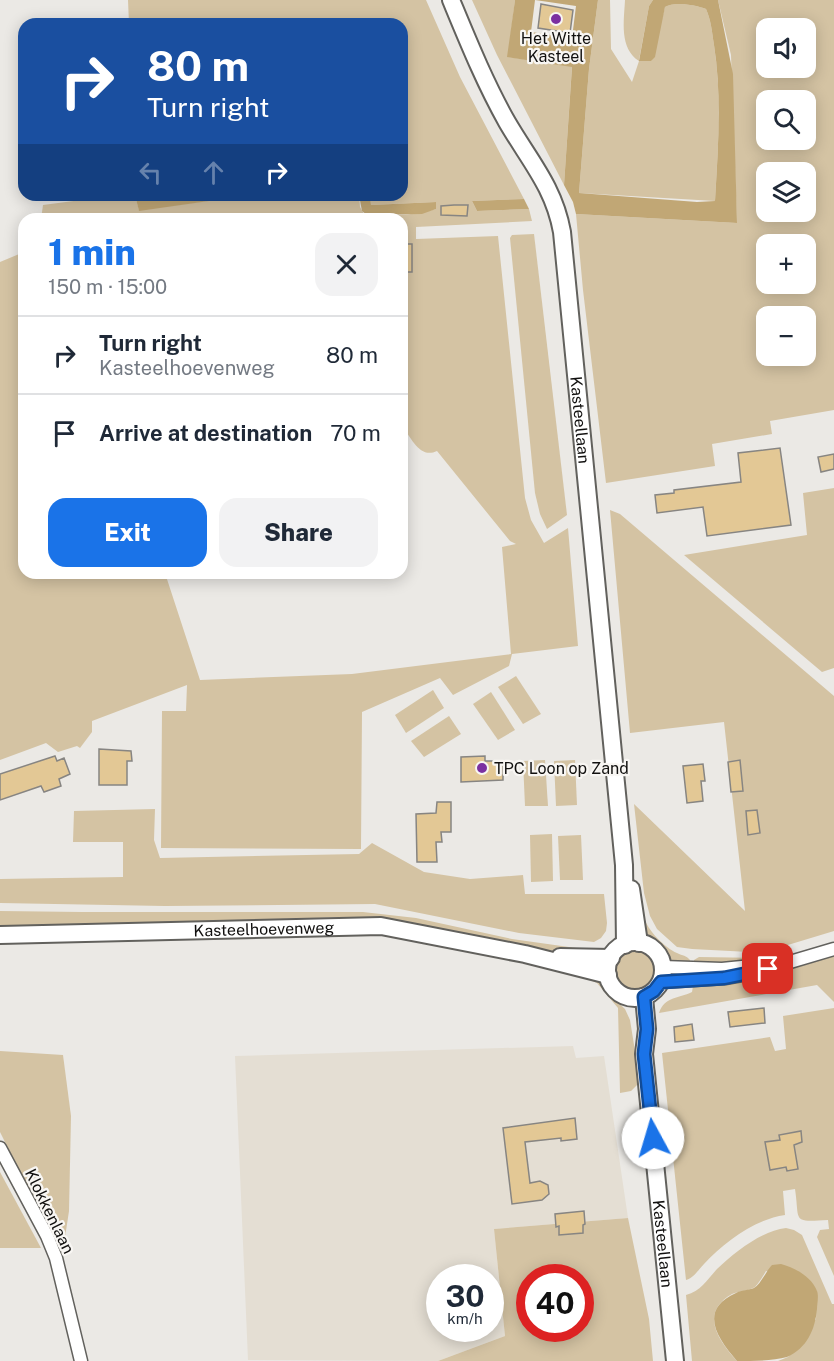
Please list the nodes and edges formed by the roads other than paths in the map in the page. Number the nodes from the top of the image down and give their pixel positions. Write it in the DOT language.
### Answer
graph roads {
  1 [pos="451,0"];
  2 [pos="0,935"];
  3 [pos="632,944"];
  4 [pos="834,949"];
  5 [pos="525,954"];
  6 [pos="610,958"];
  7 [pos="662,974"];
  8 [pos="608,975"];
  9 [pos="639,997"];
  10 [pos="0,1148"];
  11 [pos="81,1361"];
  12 [pos="675,1361"];
  1 -- 3 [label="street, Kasteellaan"];
  2 -- 5 [label="street, Kasteelhoevenweg"];
  3 -- 6 [label="street"];
  3 -- 7 [label="street"];
  4 -- 7 [label="street"];
  5 -- 6 [label="street, Kasteelhoevenweg"];
  5 -- 8 [label="street, Kasteelhoevenweg"];
  6 -- 8 [label="street"];
  7 -- 9 [label="street"];
  8 -- 9 [label="street"];
  9 -- 12 [label="street, Kasteellaan"];
  10 -- 11 [label="street, Klokkenlaan"];
}
